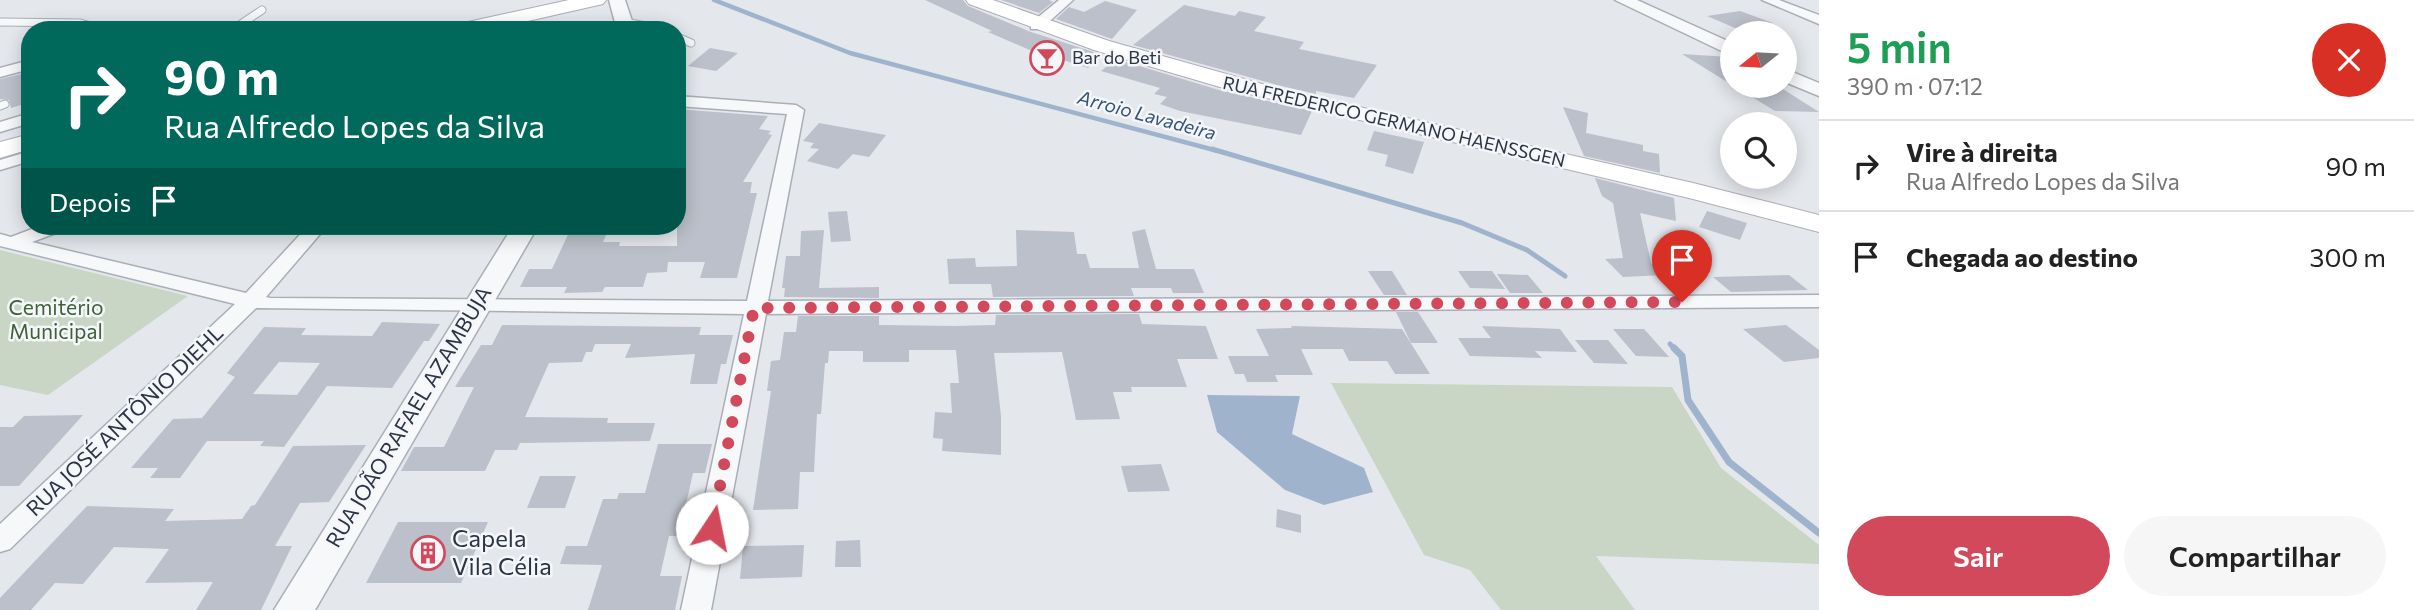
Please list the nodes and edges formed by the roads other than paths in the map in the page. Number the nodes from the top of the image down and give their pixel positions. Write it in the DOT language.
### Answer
graph roads {
  1 [pos="596,0"];
  2 [pos="617,0"];
  3 [pos="976,0"];
  4 [pos="1067,0"];
  5 [pos="1623,0"];
  6 [pos="1768,0"];
  7 [pos="262,10"];
  8 [pos="1817,18"];
  9 [pos="246,21"];
  10 [pos="500,21"];
  11 [pos="623,21"];
  12 [pos="0,22"];
  13 [pos="21,22"];
  14 [pos="1036,26"];
  15 [pos="686,41"];
  16 [pos="691,43"];
  17 [pos="1720,45"];
  18 [pos="21,67"];
  19 [pos="0,73"];
  20 [pos="1797,80"];
  21 [pos="1819,90"];
  22 [pos="686,102"];
  23 [pos="21,121"];
  24 [pos="0,127"];
  25 [pos="21,144"];
  26 [pos="0,150"];
  27 [pos="21,159"];
  28 [pos="0,165"];
  29 [pos="1819,224"];
  30 [pos="28,235"];
  31 [pos="310,235"];
  32 [pos="519,235"];
  33 [pos="6,242"];
  34 [pos="1819,301"];
  35 [pos="250,302"];
  36 [pos="474,306"];
  37 [pos="754,308"];
  38 [pos="0,541"];
  39 [pos="294,610"];
  40 [pos="696,610"];
  1 -- 10 [label="main road"];
  2 -- 11 [label="street"];
  3 -- 14 [label="main road, RUA FREDERICO GERMANO HAENSSGEN"];
  4 -- 14 [label="street"];
  5 -- 17 [label="street"];
  6 -- 8 [label="street"];
  7 -- 9 [label="lane"];
  12 -- 13 [label="lane"];
  14 -- 29 [label="main road, RUA FREDERICO GERMANO HAENSSGEN"];
  15 -- 16 [label="lane"];
  18 -- 19 [label="street"];
  20 -- 21 [label="street"];
  22 -- 37 [label="street"];
  23 -- 24 [label="street"];
  25 -- 26 [label="main road"];
  27 -- 28 [label="street"];
  30 -- 33 [label="street"];
  31 -- 35 [label="street, RUA JOSÉ ANTÔNIO DIEHL"];
  32 -- 36 [label="street, RUA JOÃO RAFAEL AZAMBUJA"];
  33 -- 35 [label="street"];
  34 -- 37 [label="street"];
  35 -- 36 [label="street"];
  35 -- 38 [label="street, RUA JOSÉ ANTÔNIO DIEHL"];
  36 -- 37 [label="street"];
  36 -- 39 [label="street, RUA JOÃO RAFAEL AZAMBUJA"];
  37 -- 40 [label="street"];
}
